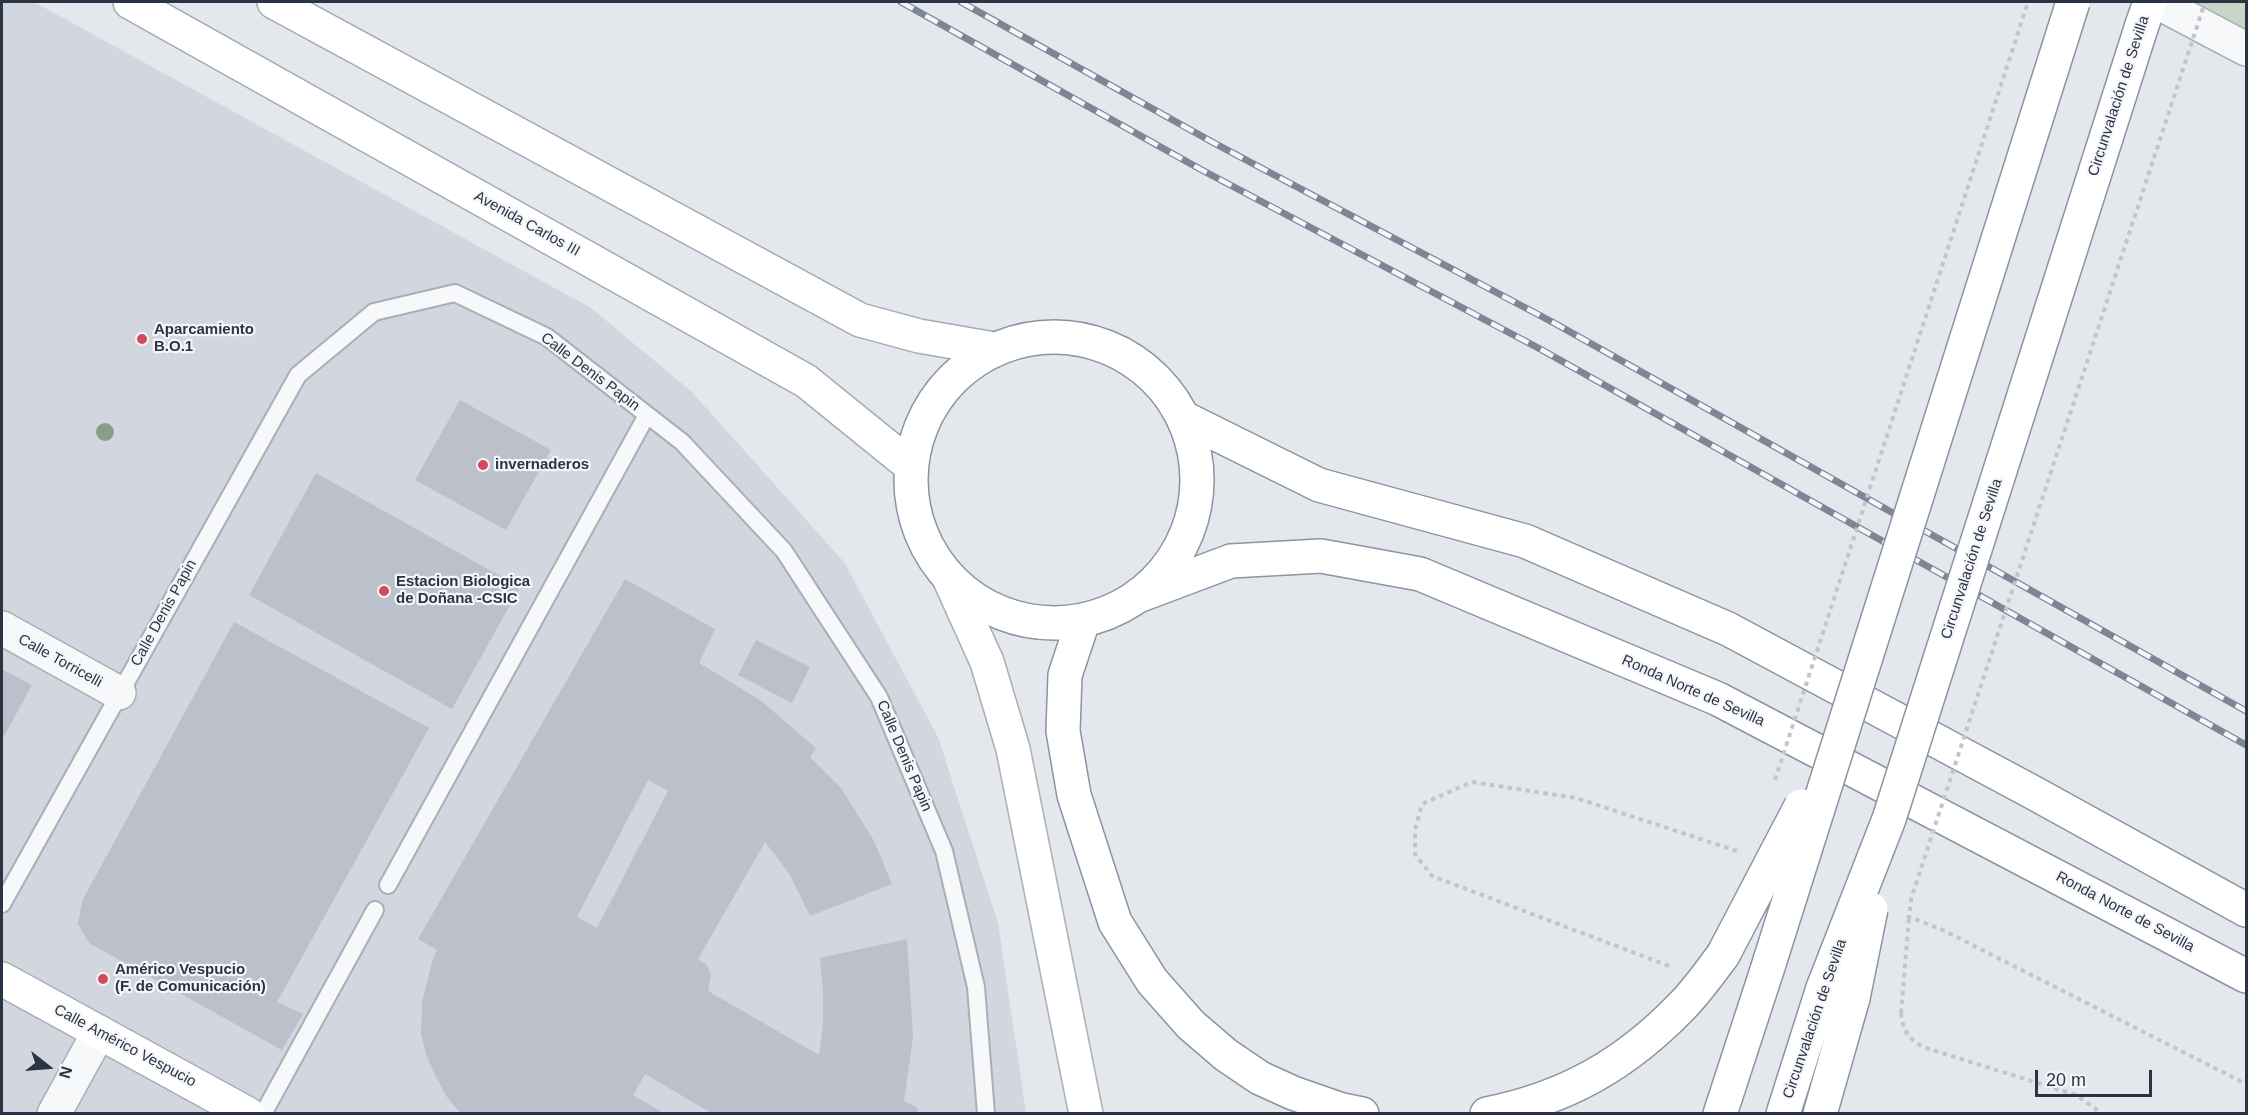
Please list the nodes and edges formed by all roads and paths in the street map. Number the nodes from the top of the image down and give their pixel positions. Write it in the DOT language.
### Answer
graph roads {
  1 [pos="130,2"];
  2 [pos="274,2"];
  3 [pos="2028,2"];
  4 [pos="2073,2"];
  5 [pos="2150,2"];
  6 [pos="2157,2"];
  7 [pos="2205,2"];
  8 [pos="2247,49"];
  9 [pos="994,349"];
  10 [pos="647,415"];
  11 [pos="1184,418"];
  12 [pos="911,466"];
  13 [pos="949,578"];
  14 [pos="1138,596"];
  15 [pos="1083,621"];
  16 [pos="2,628"];
  17 [pos="119,693"];
  18 [pos="1843,724"];
  19 [pos="1774,783"];
  20 [pos="388,885"];
  21 [pos="2,904"];
  22 [pos="375,910"];
  23 [pos="2247,910"];
  24 [pos="2247,976"];
  25 [pos="2,979"];
  26 [pos="1838,993"];
  27 [pos="99,1032"];
  28 [pos="54,1113"];
  29 [pos="248,1113"];
  30 [pos="262,1113"];
  31 [pos="986,1113"];
  32 [pos="1086,1113"];
  33 [pos="1362,1113"];
  34 [pos="1487,1113"];
  35 [pos="1720,1113"];
  36 [pos="1783,1113"];
  37 [pos="1820,1113"];
  38 [pos="2098,1113"];
  1 -- 12 [label="main road, Avenida Carlos III"];
  2 -- 9 [label="main road"];
  3 -- 19 [label="path, bridge"];
  4 -- 18 [label="main road, bridge"];
  5 -- 26 [label="main road, Circunvalación de Sevilla, bridge"];
  6 -- 8 [label="street"];
  7 -- 38 [label="path, bridge"];
  9 -- 11 [label="main road, Ronda Norte de Sevilla"];
  9 -- 12 [label="main road, Ronda Norte de Sevilla"];
  10 -- 17 [label="lane, Calle Denis Papin"];
  10 -- 20 [label="lane"];
  10 -- 31 [label="lane, Calle Denis Papin"];
  11 -- 14 [label="main road, Ronda Norte de Sevilla"];
  11 -- 23 [label="main road"];
  12 -- 13 [label="main road, Ronda Norte de Sevilla"];
  13 -- 15 [label="main road, Ronda Norte de Sevilla"];
  13 -- 32 [label="main road"];
  14 -- 15 [label="main road, Ronda Norte de Sevilla"];
  14 -- 24 [label="main road, Ronda Norte de Sevilla"];
  15 -- 33 [label="main road"];
  16 -- 17 [label="street, Calle Torricelli"];
  17 -- 21 [label="lane, Calle Denis Papin"];
  18 -- 34 [label="main road, bridge"];
  18 -- 35 [label="main road, bridge"];
  22 -- 30 [label="lane"];
  25 -- 27 [label="main road, Calle Américo Vespucio"];
  26 -- 36 [label="main road, Circunvalación de Sevilla"];
  26 -- 37 [label="main road"];
  27 -- 28 [label="street"];
  27 -- 29 [label="main road, Calle Américo Vespucio"];
}
